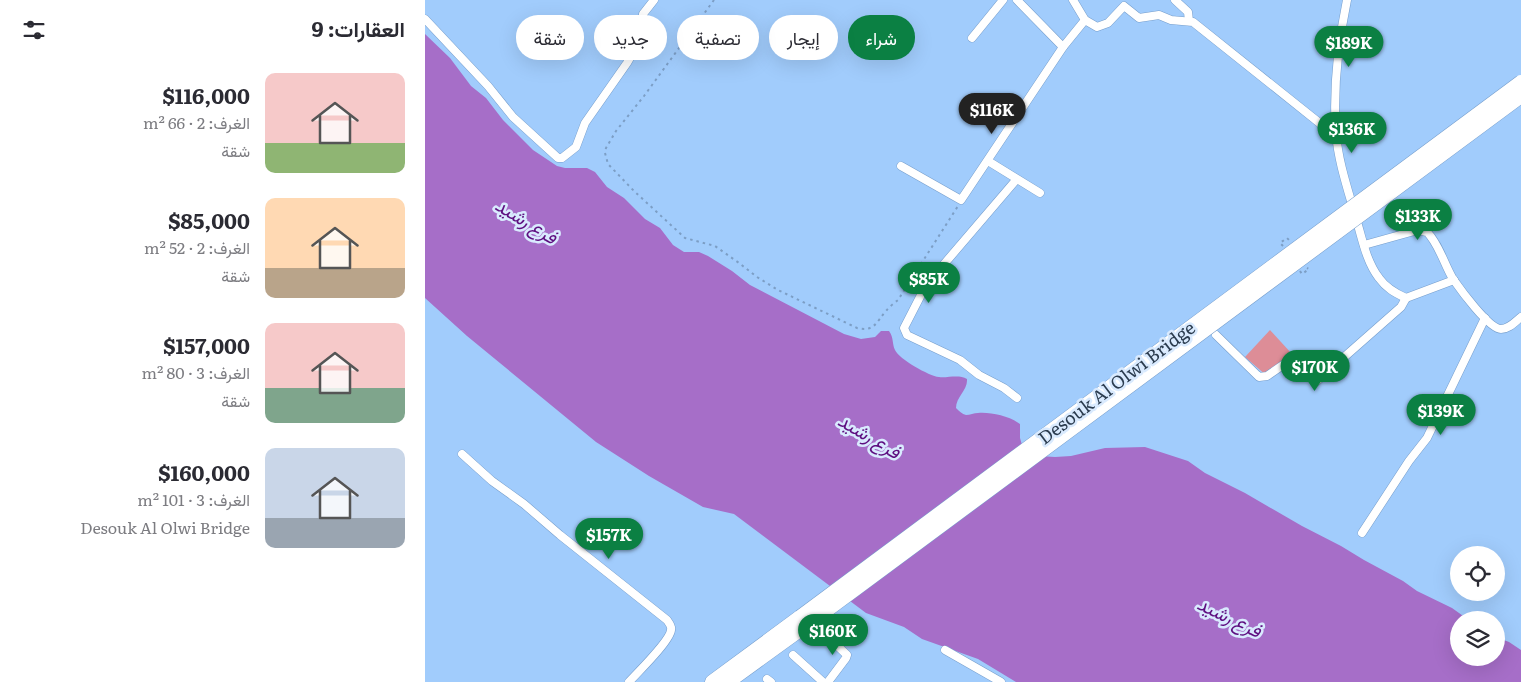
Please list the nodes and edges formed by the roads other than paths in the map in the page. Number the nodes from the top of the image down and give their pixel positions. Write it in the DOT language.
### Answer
graph roads {
  1 [pos="654,0"];
  2 [pos="1003,0"];
  3 [pos="1017,0"];
  4 [pos="1073,0"];
  5 [pos="1175,0"];
  6 [pos="1347,0"];
  7 [pos="1127,3"];
  8 [pos="425,19"];
  9 [pos="1085,20"];
  10 [pos="1189,21"];
  11 [pos="972,38"];
  12 [pos="1063,47"];
  13 [pos="1521,82"];
  14 [pos="1521,96"];
  15 [pos="1336,134"];
  16 [pos="988,161"];
  17 [pos="901,166"];
  18 [pos="1016,180"];
  19 [pos="1040,193"];
  20 [pos="1364,245"];
  21 [pos="1454,280"];
  22 [pos="1406,298"];
  23 [pos="1521,317"];
  24 [pos="1485,318"];
  25 [pos="1216,335"];
  26 [pos="1017,398"];
  27 [pos="462,454"];
  28 [pos="1362,533"];
  29 [pos="804,620"];
  30 [pos="823,632"];
  31 [pos="945,650"];
  32 [pos="793,655"];
  33 [pos="629,682"];
  34 [pos="712,682"];
  35 [pos="728,682"];
  36 [pos="823,682"];
  37 [pos="828,682"];
  38 [pos="1001,682"];
  1 -- 8 [label="street"];
  2 -- 11 [label="street"];
  3 -- 12 [label="street"];
  4 -- 9 [label="street"];
  5 -- 10 [label="street"];
  6 -- 15 [label="street"];
  7 -- 9 [label="street"];
  7 -- 10 [label="street"];
  9 -- 12 [label="street"];
  10 -- 15 [label="street"];
  12 -- 16 [label="street"];
  13 -- 29 [label="highway, Desouk Al Olwi Bridge, bridge"];
  14 -- 29 [label="highway, Desouk Al Olwi Bridge, bridge"];
  15 -- 20 [label="street"];
  16 -- 17 [label="street"];
  16 -- 18 [label="street"];
  18 -- 19 [label="street"];
  18 -- 26 [label="street"];
  20 -- 21 [label="street"];
  20 -- 22 [label="street"];
  21 -- 22 [label="street"];
  21 -- 24 [label="street"];
  22 -- 25 [label="street"];
  23 -- 24 [label="street"];
  24 -- 28 [label="street"];
  27 -- 33 [label="street"];
  29 -- 34 [label="highway, Desouk Al Olwi Bridge"];
  29 -- 35 [label="highway, Desouk Al Olwi Bridge"];
  30 -- 37 [label="street"];
  31 -- 38 [label="street"];
  32 -- 36 [label="street"];
}
